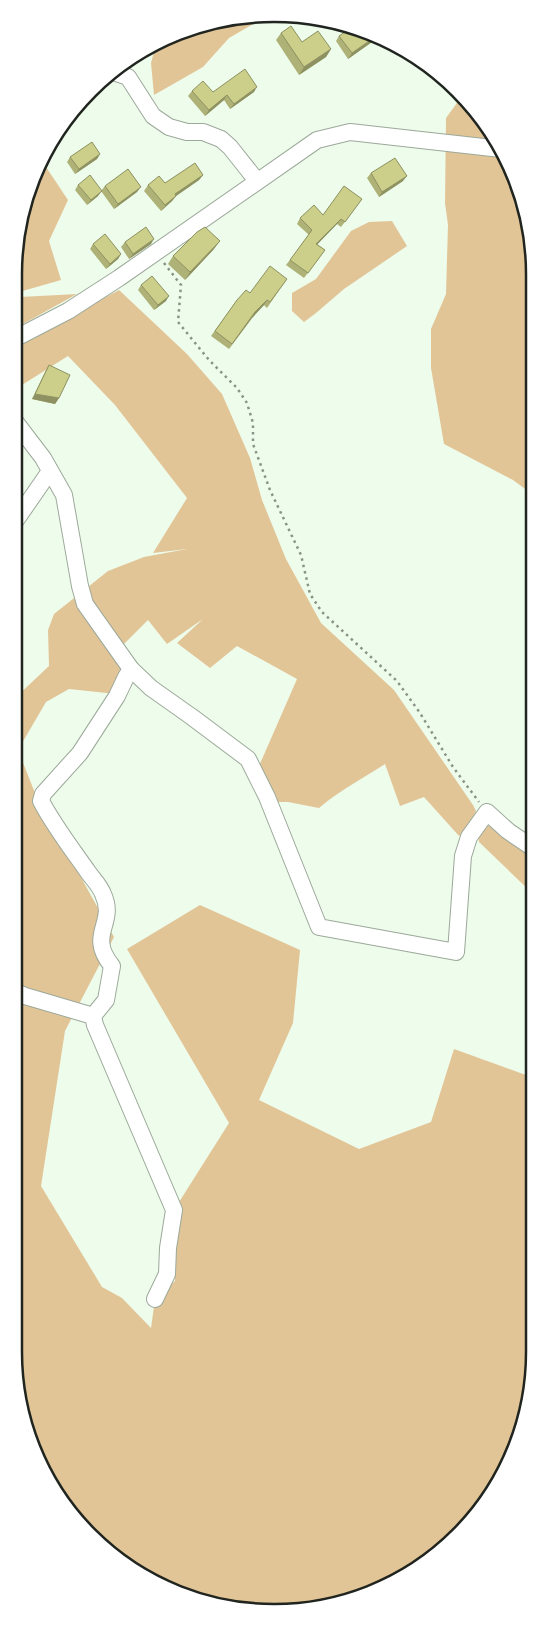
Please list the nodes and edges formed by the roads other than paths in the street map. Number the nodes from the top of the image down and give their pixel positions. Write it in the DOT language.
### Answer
graph roads {
  1 [pos="120,74"];
  2 [pos="493,149"];
  3 [pos="257,181"];
  4 [pos="22,335"];
  5 [pos="22,430"];
  6 [pos="50,471"];
  7 [pos="22,511"];
  8 [pos="131,669"];
  9 [pos="526,843"];
  10 [pos="22,994"];
  11 [pos="93,1016"];
  12 [pos="155,1299"];
  1 -- 3 [label="street"];
  2 -- 3 [label="street"];
  3 -- 4 [label="street"];
  5 -- 6 [label="street"];
  6 -- 7 [label="street"];
  6 -- 8 [label="street"];
  8 -- 9 [label="street"];
  8 -- 11 [label="street"];
  10 -- 11 [label="street"];
  11 -- 12 [label="street"];
}
